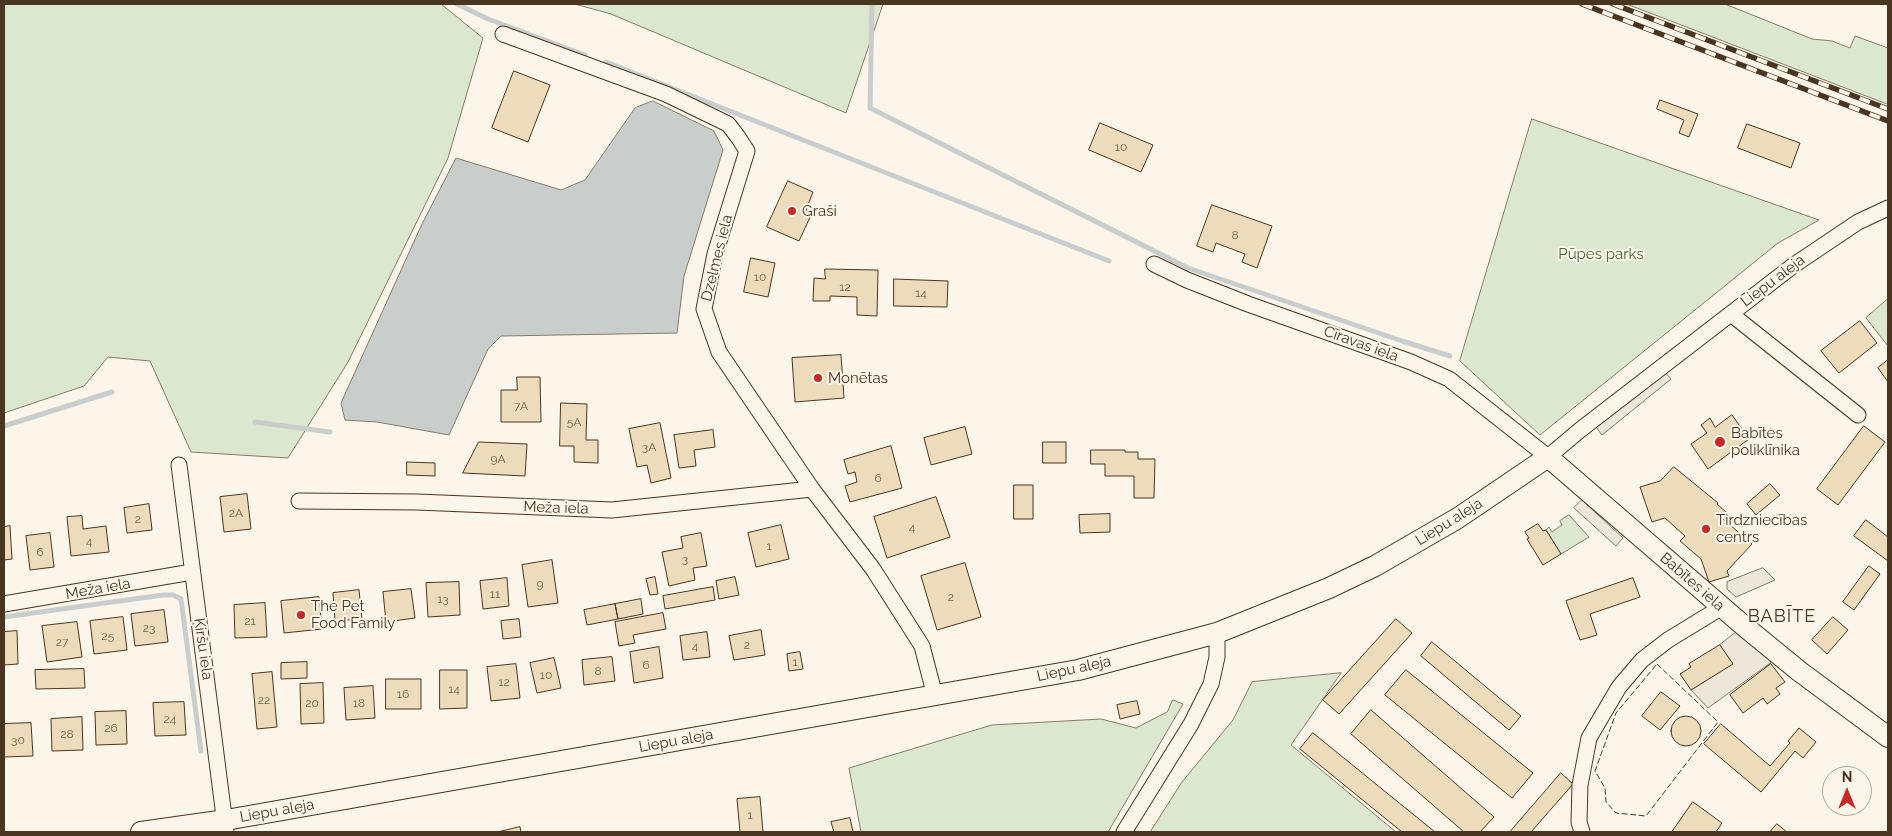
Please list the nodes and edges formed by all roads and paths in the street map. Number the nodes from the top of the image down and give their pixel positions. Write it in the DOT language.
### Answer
graph roads {
  1 [pos="502,34"];
  2 [pos="1888,208"];
  3 [pos="1154,264"];
  4 [pos="1731,314"];
  5 [pos="1858,415"];
  6 [pos="1548,457"];
  7 [pos="179,465"];
  8 [pos="812,489"];
  9 [pos="300,500"];
  10 [pos="192,572"];
  11 [pos="4,604"];
  12 [pos="1722,607"];
  13 [pos="1217,633"];
  14 [pos="935,696"];
  15 [pos="1888,737"];
  16 [pos="226,826"];
  17 [pos="142,832"];
  18 [pos="1124,832"];
  19 [pos="1582,832"];
  1 -- 8 [label="street, Dzelmes iela"];
  2 -- 4 [label="street, Liepu aleja"];
  3 -- 6 [label="street, Cīravas iela"];
  4 -- 5 [label="street"];
  4 -- 6 [label="street, Liepu aleja"];
  6 -- 12 [label="street, Babītes iela"];
  6 -- 13 [label="street, Liepu aleja"];
  7 -- 10 [label="street, Ķiršu iela"];
  8 -- 9 [label="street, Meža iela"];
  8 -- 14 [label="street, Dzelmes iela"];
  10 -- 11 [label="street, Meža iela"];
  10 -- 16 [label="street, Ķiršu iela"];
  12 -- 15 [label="street, Babītes iela"];
  12 -- 19 [label="street"];
  13 -- 14 [label="street, Liepu aleja"];
  13 -- 18 [label="street"];
  14 -- 16 [label="street, Liepu aleja"];
  16 -- 17 [label="street, Liepu aleja"];
}
